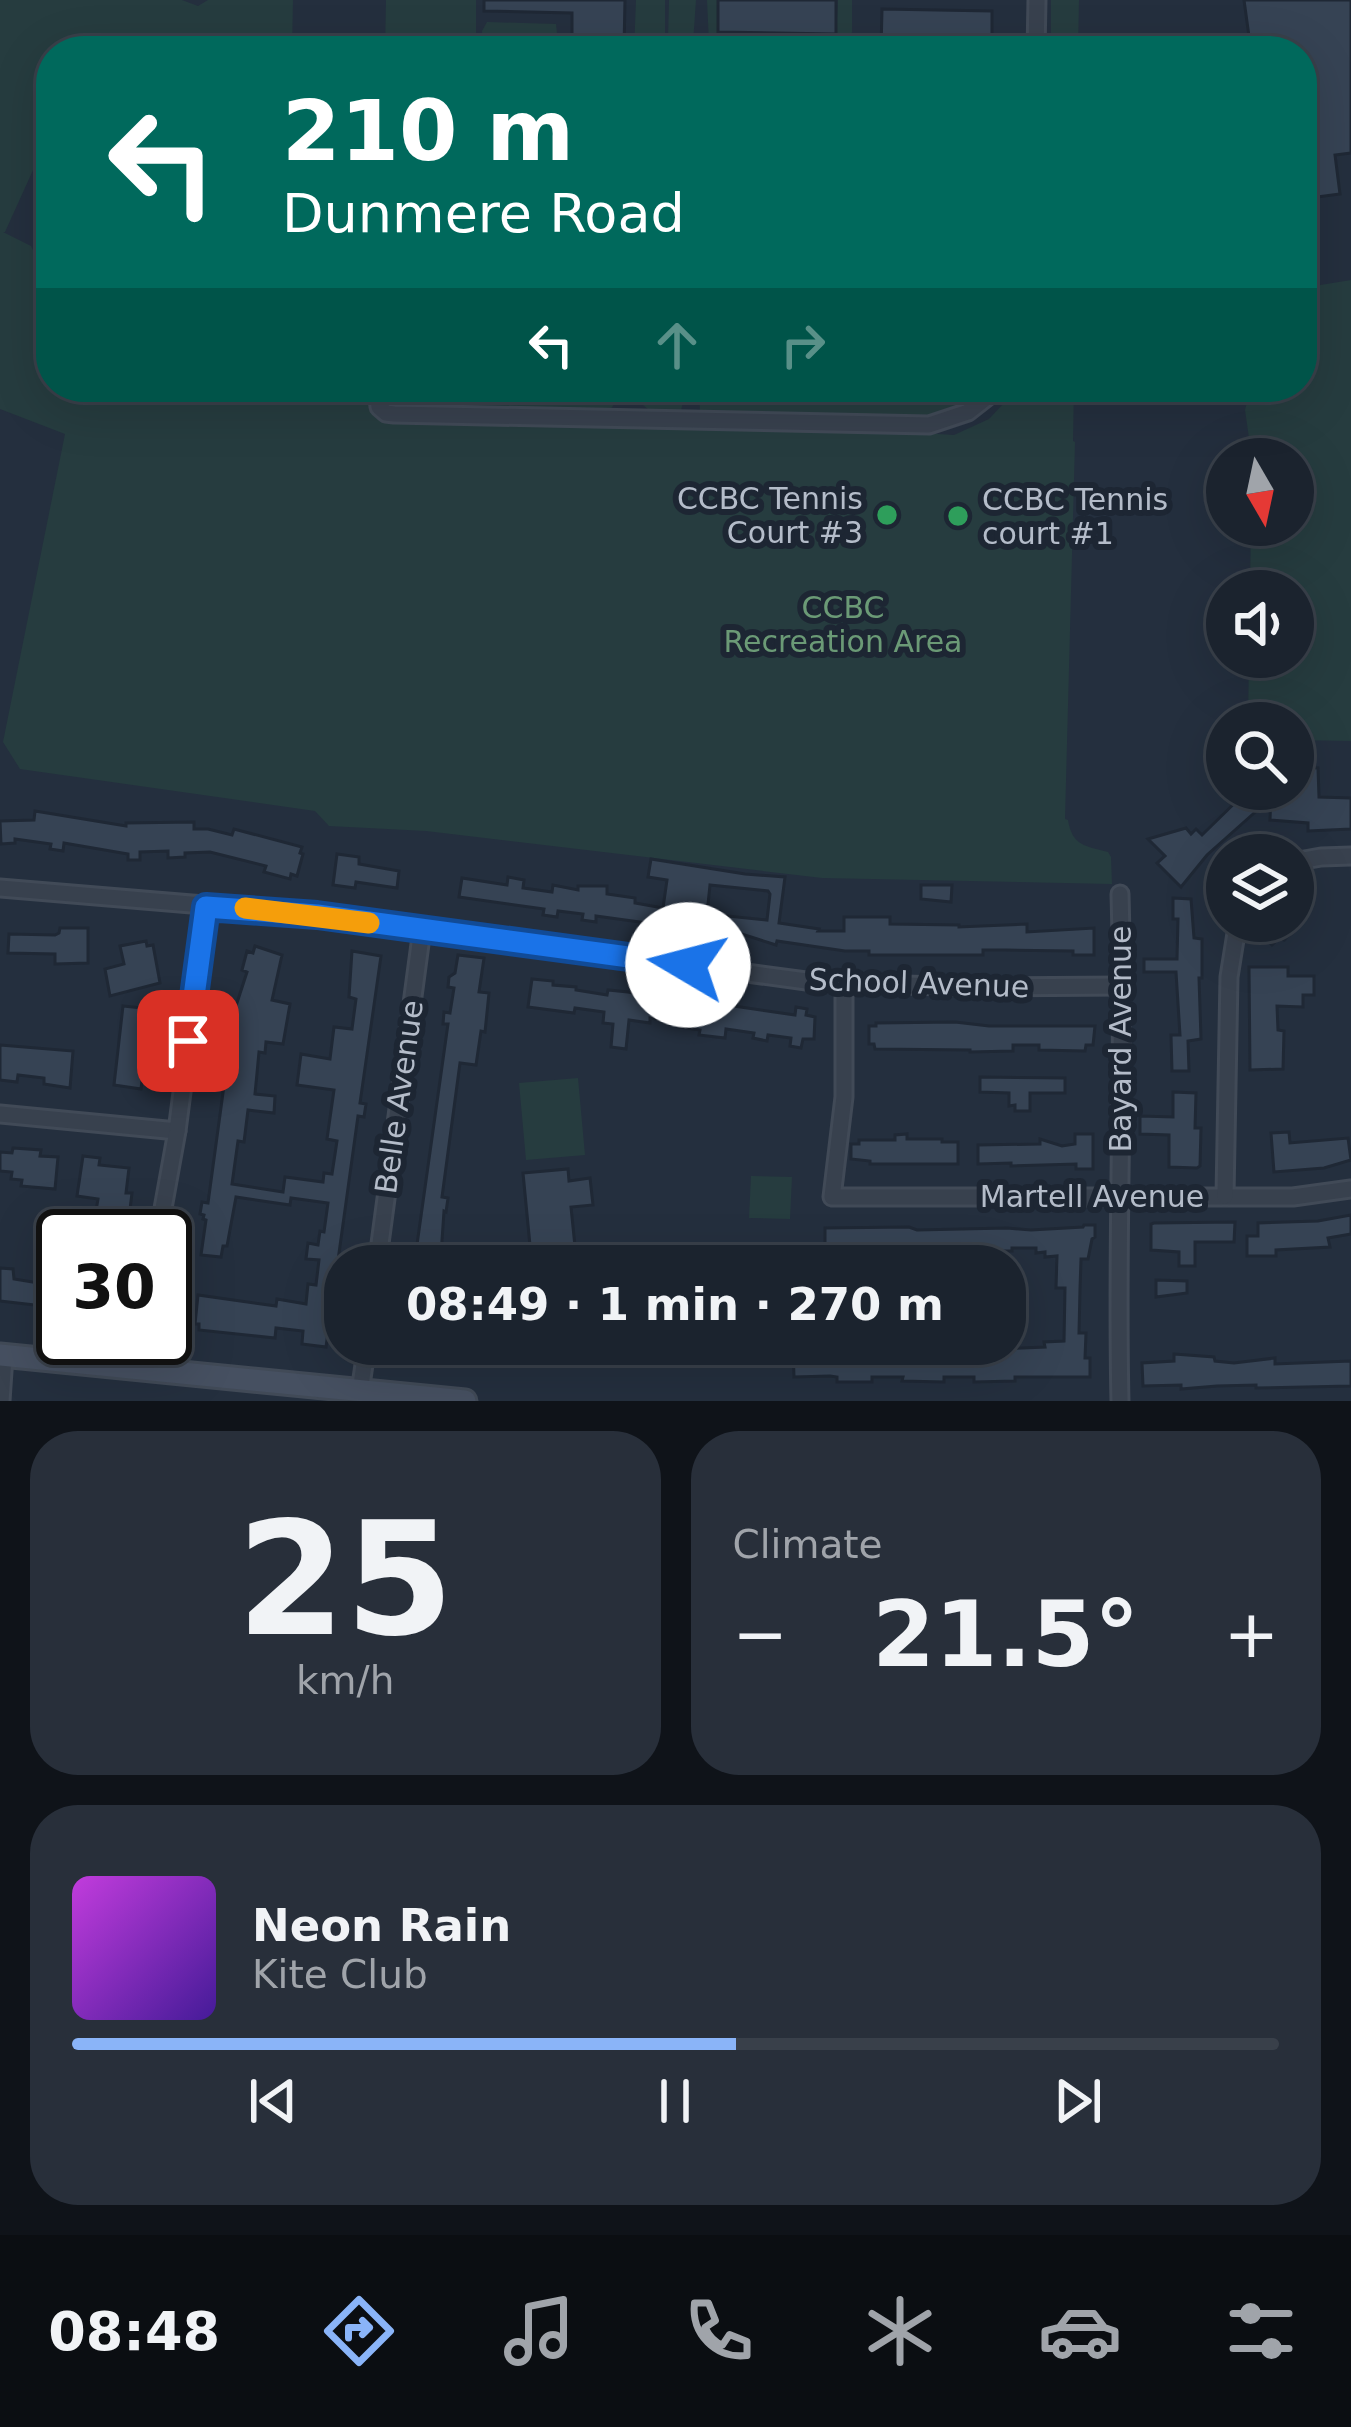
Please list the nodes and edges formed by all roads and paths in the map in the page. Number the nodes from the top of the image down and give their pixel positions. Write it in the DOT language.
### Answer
graph roads {
  1 [pos="1037,0"];
  2 [pos="1036,36"];
  3 [pos="379,402"];
  4 [pos="981,402"];
  5 [pos="1351,856"];
  6 [pos="1314,858"];
  7 [pos="0,888"];
  8 [pos="1120,894"];
  9 [pos="206,907"];
  10 [pos="422,929"];
  11 [pos="1235,942"];
  12 [pos="844,985"];
  13 [pos="1123,986"];
  14 [pos="0,1114"];
  15 [pos="177,1131"];
  16 [pos="1351,1189"];
  17 [pos="1120,1196"];
  18 [pos="1225,1196"];
  19 [pos="163,1209"];
  20 [pos="380,1245"];
  21 [pos="2,1356"];
  22 [pos="142,1365"];
  23 [pos="364,1365"];
  24 [pos="142,1370"];
  25 [pos="360,1391"];
  26 [pos="295,1393"];
  27 [pos="2,1401"];
  28 [pos="465,1401"];
  29 [pos="1120,1401"];
  1 -- 2 [label="street"];
  3 -- 4 [label="street"];
  5 -- 6 [label="street"];
  7 -- 9 [label="street, School Avenue"];
  8 -- 13 [label="street, Bayard Avenue"];
  9 -- 10 [label="street, School Avenue"];
  9 -- 15 [label="street"];
  10 -- 12 [label="street, School Avenue"];
  10 -- 20 [label="street, Belle Avenue"];
  11 -- 18 [label="street"];
  12 -- 13 [label="street, School Avenue"];
  12 -- 17 [label="street, Martell Avenue"];
  13 -- 17 [label="street, Bayard Avenue"];
  14 -- 15 [label="street"];
  15 -- 19 [label="street"];
  16 -- 18 [label="street, Martell Avenue"];
  17 -- 18 [label="street, Martell Avenue"];
  17 -- 29 [label="street, Bayard Avenue"];
  21 -- 24 [label="main road"];
  21 -- 27 [label="street"];
  22 -- 24 [label="street"];
  23 -- 25 [label="street"];
  24 -- 26 [label="main road"];
  25 -- 26 [label="main road"];
  25 -- 28 [label="main road"];
}
